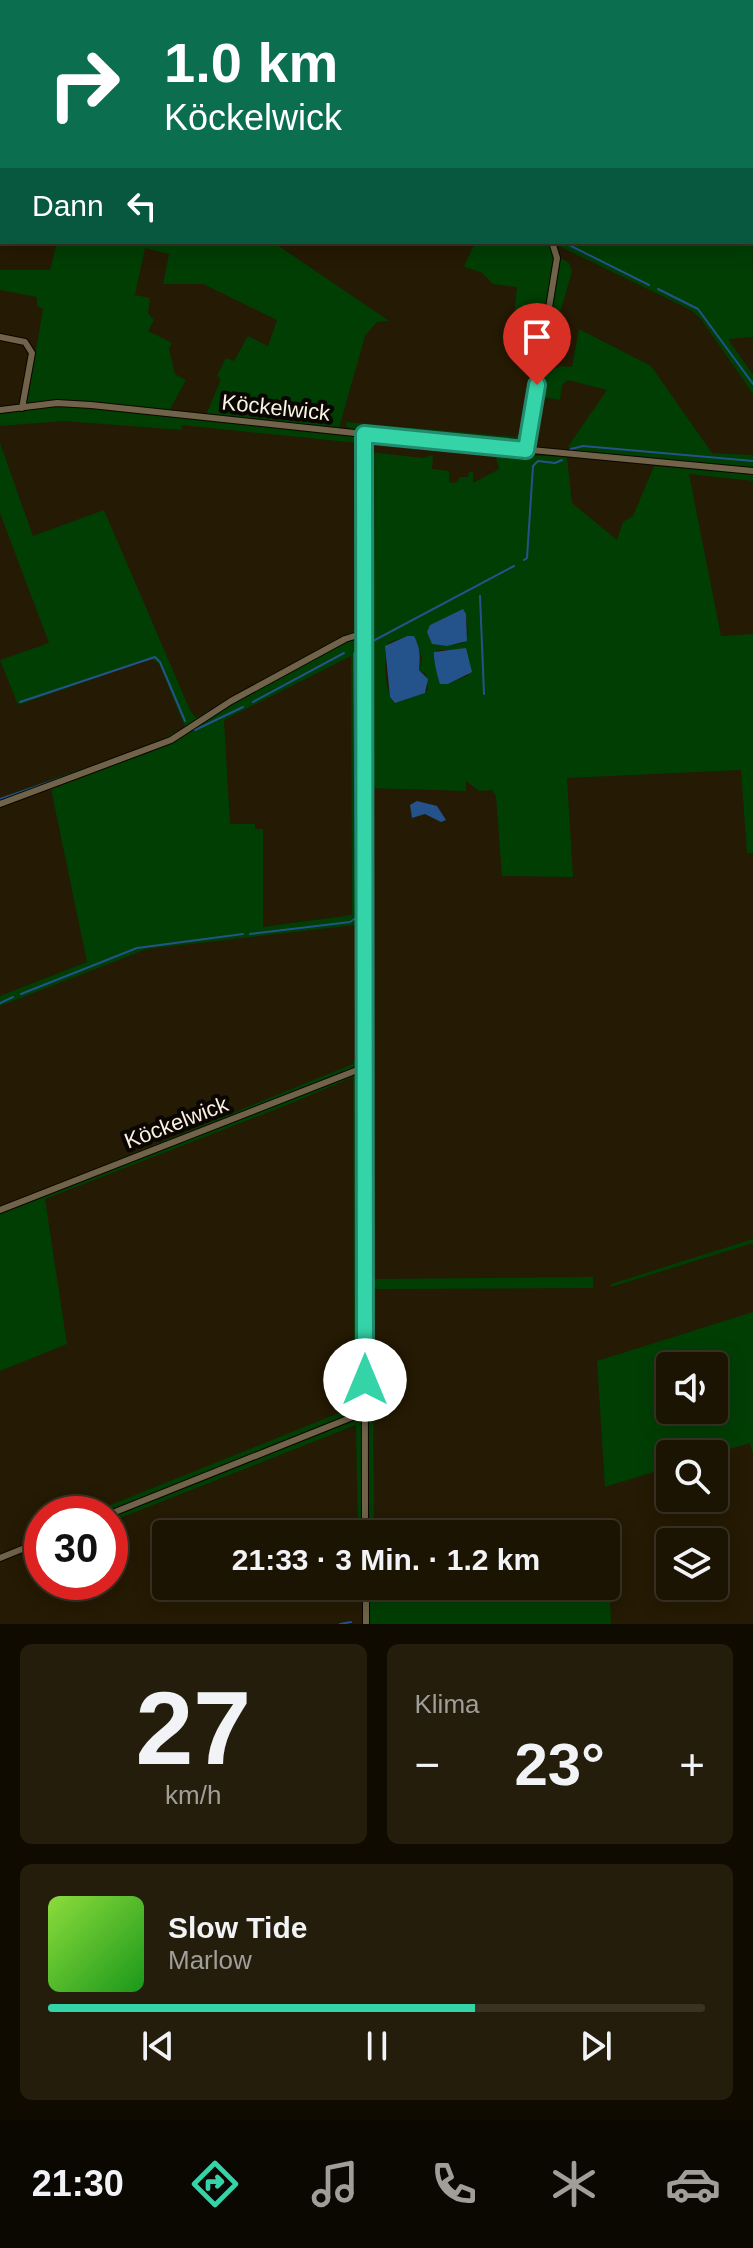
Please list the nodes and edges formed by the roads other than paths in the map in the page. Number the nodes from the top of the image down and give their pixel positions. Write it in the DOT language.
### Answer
graph roads {
  1 [pos="553,244"];
  2 [pos="0,337"];
  3 [pos="22,408"];
  4 [pos="0,410"];
  5 [pos="364,434"];
  6 [pos="526,450"];
  7 [pos="753,471"];
  8 [pos="364,633"];
  9 [pos="0,804"];
  10 [pos="365,1067"];
  11 [pos="0,1210"];
  12 [pos="365,1412"];
  13 [pos="128,1507"];
  14 [pos="365,1520"];
  15 [pos="24,1548"];
  16 [pos="0,1558"];
  17 [pos="366,1600"];
  18 [pos="366,1624"];
  1 -- 6 [label="street"];
  2 -- 3 [label="street"];
  3 -- 4 [label="street, Köckelwick"];
  3 -- 5 [label="street, Köckelwick"];
  5 -- 6 [label="street, Köckelwick"];
  5 -- 8 [label="street"];
  6 -- 7 [label="street, Köckelwick"];
  8 -- 9 [label="street"];
  8 -- 10 [label="street"];
  10 -- 11 [label="street, Köckelwick"];
  10 -- 12 [label="street"];
  12 -- 13 [label="street"];
  12 -- 14 [label="street"];
  15 -- 16 [label="street"];
  17 -- 18 [label="street"];
}
